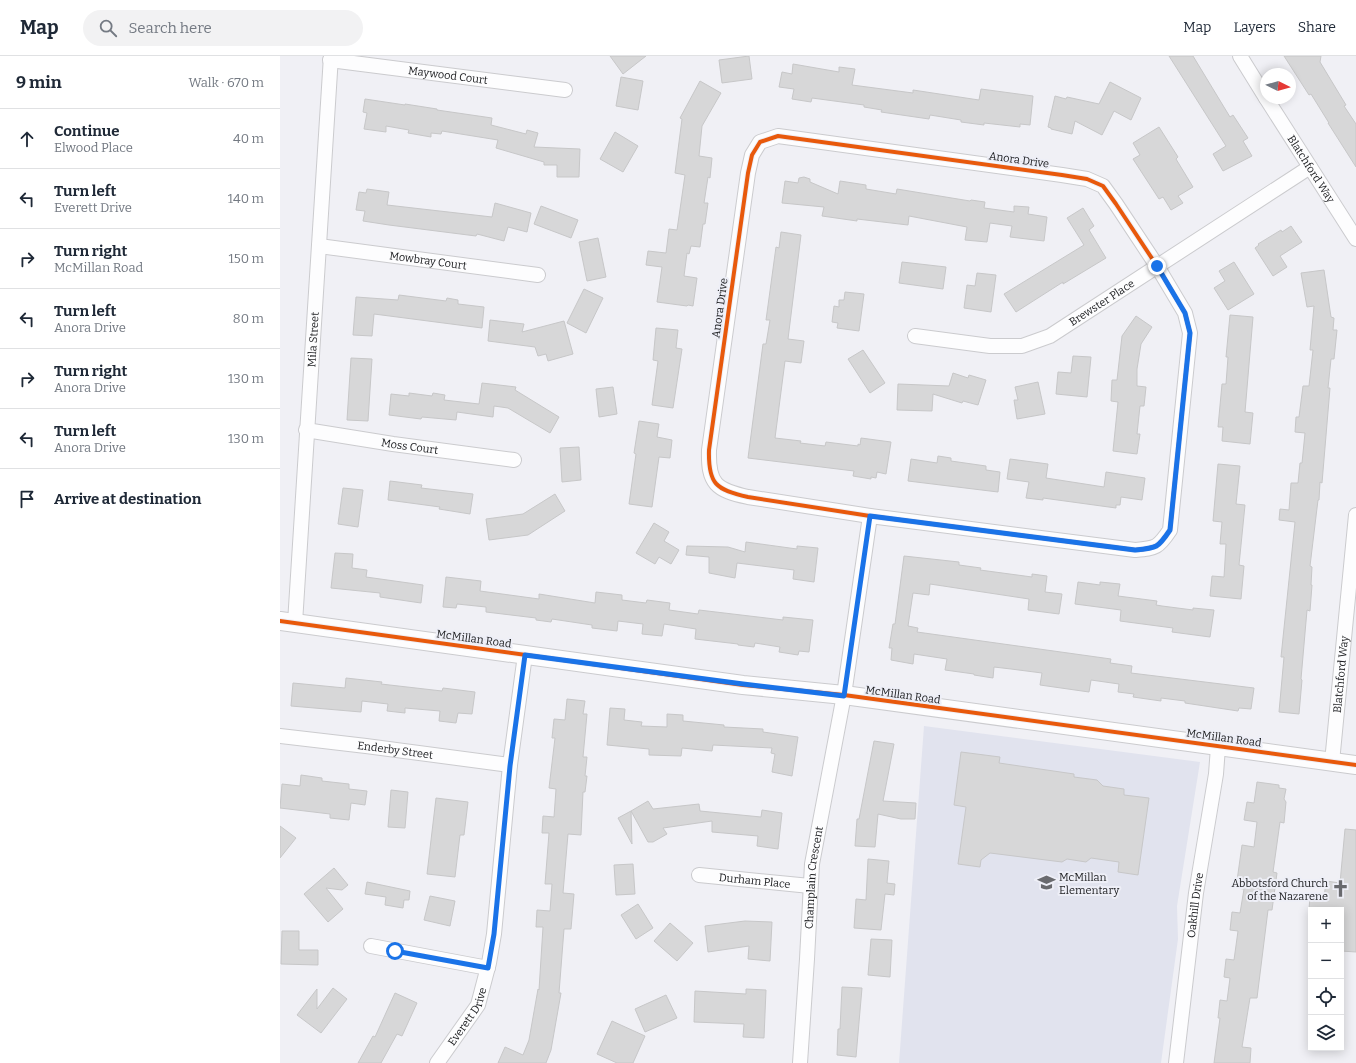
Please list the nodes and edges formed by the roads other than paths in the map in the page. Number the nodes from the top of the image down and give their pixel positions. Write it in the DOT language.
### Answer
graph roads {
  1 [pos="1240,56"];
  2 [pos="331,58"];
  3 [pos="1260,88"];
  4 [pos="565,90"];
  5 [pos="1270,104"];
  6 [pos="1310,167"];
  7 [pos="1356,239"];
  8 [pos="319,246"];
  9 [pos="1157,266"];
  10 [pos="538,275"];
  11 [pos="915,336"];
  12 [pos="306,430"];
  13 [pos="514,460"];
  14 [pos="1356,515"];
  15 [pos="870,516"];
  16 [pos="287,622"];
  17 [pos="525,655"];
  18 [pos="844,696"];
  19 [pos="280,736"];
  20 [pos="1218,747"];
  21 [pos="1332,762"];
  22 [pos="1356,765"];
  23 [pos="510,766"];
  24 [pos="699,875"];
  25 [pos="810,886"];
  26 [pos="371,946"];
  27 [pos="488,968"];
  28 [pos="436,1063"];
  29 [pos="800,1063"];
  30 [pos="1176,1063"];
  1 -- 3 [label="street, Blatchford Way"];
  2 -- 4 [label="street, Maywood Court"];
  2 -- 8 [label="street, Mila Street"];
  5 -- 6 [label="street, Blatchford Way"];
  6 -- 7 [label="street, Blatchford Way"];
  6 -- 9 [label="street, Brewster Place"];
  8 -- 10 [label="street, Mowbray Court"];
  8 -- 12 [label="street, Mila Street"];
  9 -- 11 [label="street, Brewster Place"];
  9 -- 15 [label="street, Anora Drive"];
  9 -- 15 [label="street, Anora Drive"];
  12 -- 13 [label="street, Moss Court"];
  12 -- 16 [label="street, Mila Street"];
  14 -- 21 [label="street, Blatchford Way"];
  15 -- 18 [label="street"];
  16 -- 17 [label="street, McMillan Road"];
  17 -- 18 [label="street, McMillan Road"];
  17 -- 23 [label="street, Everett Drive"];
  18 -- 20 [label="street, McMillan Road"];
  18 -- 25 [label="street, Champlain Crescent"];
  19 -- 23 [label="street, Enderby Street"];
  20 -- 21 [label="street, McMillan Road"];
  20 -- 30 [label="street, Oakhill Drive"];
  21 -- 22 [label="street, McMillan Road"];
  23 -- 27 [label="street, Everett Drive"];
  24 -- 25 [label="street, Durham Place"];
  25 -- 29 [label="street, Champlain Crescent"];
  26 -- 27 [label="street"];
  27 -- 28 [label="street, Everett Drive"];
}
